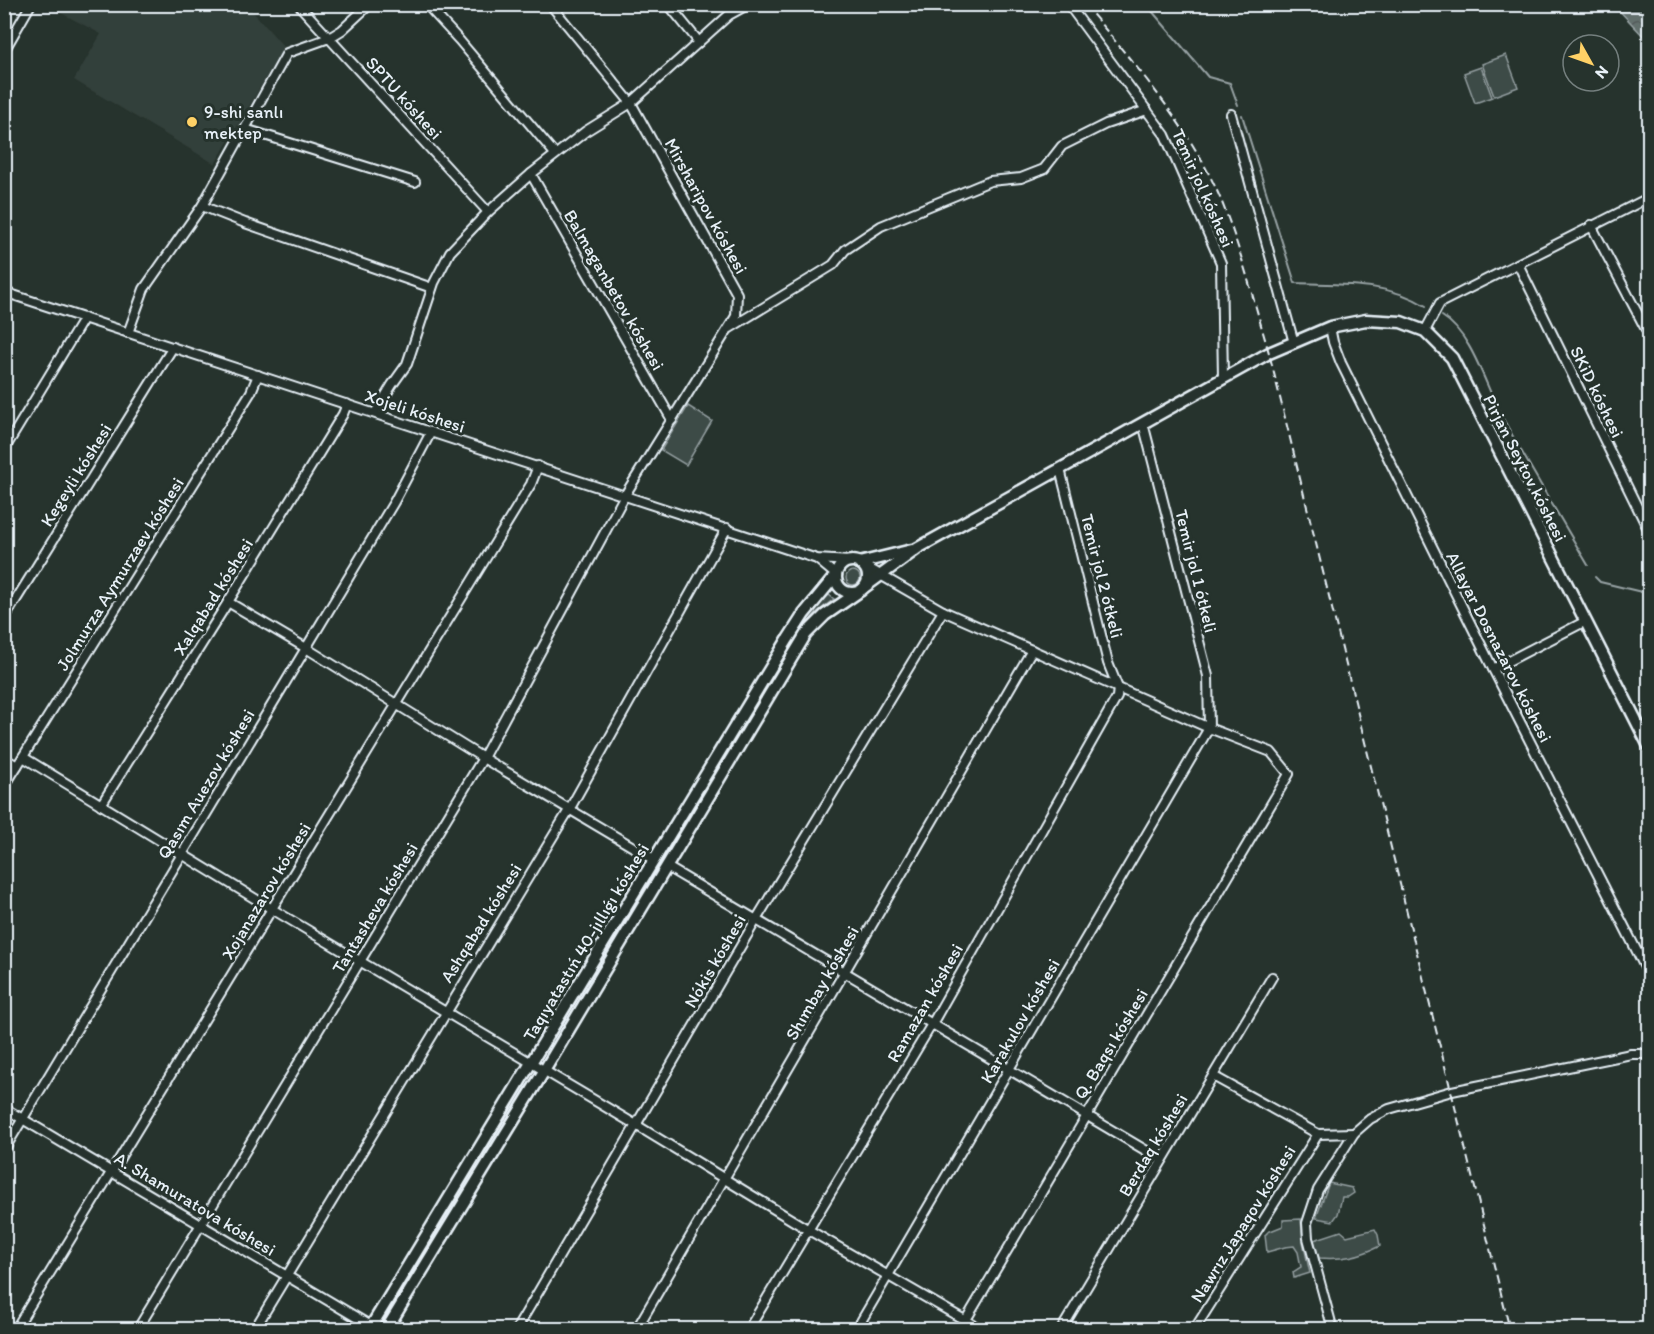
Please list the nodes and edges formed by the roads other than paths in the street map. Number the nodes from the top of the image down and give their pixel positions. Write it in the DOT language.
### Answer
graph roads {
  1 [pos="31,4"];
  2 [pos="298,4"];
  3 [pos="370,4"];
  4 [pos="426,4"];
  5 [pos="550,4"];
  6 [pos="668,4"];
  7 [pos="749,4"];
  8 [pos="1068,4"];
  9 [pos="329,38"];
  10 [pos="699,42"];
  11 [pos="6,46"];
  12 [pos="631,103"];
  13 [pos="1147,110"];
  14 [pos="1231,114"];
  15 [pos="245,129"];
  16 [pos="555,154"];
  17 [pos="531,174"];
  18 [pos="415,182"];
  19 [pos="1650,197"];
  20 [pos="202,206"];
  21 [pos="488,212"];
  22 [pos="1591,225"];
  23 [pos="1518,264"];
  24 [pos="432,288"];
  25 [pos="4,292"];
  26 [pos="84,318"];
  27 [pos="1330,327"];
  28 [pos="729,328"];
  29 [pos="1425,331"];
  30 [pos="128,333"];
  31 [pos="1650,337"];
  32 [pos="1294,343"];
  33 [pos="173,347"];
  34 [pos="258,375"];
  35 [pos="1223,378"];
  36 [pos="347,404"];
  37 [pos="375,413"];
  38 [pos="672,420"];
  39 [pos="1143,423"];
  40 [pos="431,432"];
  41 [pos="4,450"];
  42 [pos="538,466"];
  43 [pos="1060,469"];
  44 [pos="625,495"];
  45 [pos="727,528"];
  46 [pos="1650,533"];
  47 [pos="918,548"];
  48 [pos="816,559"];
  49 [pos="858,563"];
  50 [pos="836,575"];
  51 [pos="881,575"];
  52 [pos="861,590"];
  53 [pos="228,602"];
  54 [pos="943,611"];
  55 [pos="4,619"];
  56 [pos="1584,622"];
  57 [pos="306,648"];
  58 [pos="1032,650"];
  59 [pos="1493,669"];
  60 [pos="1118,688"];
  61 [pos="396,705"];
  62 [pos="1209,728"];
  63 [pos="1650,748"];
  64 [pos="23,757"];
  65 [pos="4,758"];
  66 [pos="483,758"];
  67 [pos="17,766"];
  68 [pos="4,787"];
  69 [pos="100,804"];
  70 [pos="569,810"];
  71 [pos="182,854"];
  72 [pos="655,860"];
  73 [pos="666,867"];
  74 [pos="272,909"];
  75 [pos="756,920"];
  76 [pos="361,962"];
  77 [pos="846,973"];
  78 [pos="1272,977"];
  79 [pos="1650,977"];
  80 [pos="445,1011"];
  81 [pos="932,1024"];
  82 [pos="1650,1054"];
  83 [pos="531,1063"];
  84 [pos="1009,1070"];
  85 [pos="544,1071"];
  86 [pos="1213,1076"];
  87 [pos="4,1108"];
  88 [pos="1087,1115"];
  89 [pos="23,1119"];
  90 [pos="636,1125"];
  91 [pos="1354,1133"];
  92 [pos="1318,1134"];
  93 [pos="4,1150"];
  94 [pos="1161,1160"];
  95 [pos="111,1172"];
  96 [pos="725,1179"];
  97 [pos="200,1224"];
  98 [pos="807,1229"];
  99 [pos="286,1276"];
  100 [pos="889,1276"];
  101 [pos="966,1320"];
  102 [pos="370,1328"];
  103 [pos="15,1329"];
  104 [pos="137,1329"];
  105 [pos="254,1329"];
  106 [pos="386,1329"];
  107 [pos="516,1329"];
  108 [pos="636,1329"];
  109 [pos="748,1329"];
  110 [pos="856,1329"];
  111 [pos="960,1329"];
  112 [pos="982,1329"];
  113 [pos="1061,1329"];
  114 [pos="1194,1329"];
  115 [pos="1333,1329"];
  1 -- 11 [label="street"];
  2 -- 9 [label="street, SPTU kóshesi"];
  3 -- 9 [label="street"];
  4 -- 16 [label="street"];
  5 -- 12 [label="street, Mirsharipov kóshesi"];
  6 -- 10 [label="street"];
  7 -- 10 [label="street"];
  8 -- 13 [label="street, Temir jol kóshesi"];
  9 -- 15 [label="street"];
  9 -- 21 [label="street, SPTU kóshesi"];
  10 -- 12 [label="street"];
  12 -- 16 [label="street"];
  12 -- 28 [label="street, Mirsharipov kóshesi"];
  13 -- 28 [label="street"];
  13 -- 35 [label="street, Temir jol kóshesi"];
  14 -- 32 [label="street"];
  15 -- 18 [label="street"];
  15 -- 20 [label="street"];
  16 -- 17 [label="street"];
  17 -- 21 [label="street"];
  17 -- 38 [label="street, Balmaganbetov kóshesi"];
  19 -- 22 [label="street"];
  20 -- 24 [label="street"];
  20 -- 30 [label="street"];
  21 -- 24 [label="street"];
  22 -- 23 [label="street"];
  22 -- 31 [label="street"];
  23 -- 29 [label="street"];
  23 -- 46 [label="street, SKiD kóshesi"];
  24 -- 37 [label="street"];
  25 -- 26 [label="street, Xojeli kóshesi"];
  26 -- 30 [label="street, Xojeli kóshesi"];
  26 -- 41 [label="street"];
  27 -- 29 [label="main road, Pirjan Seytov kóshesi"];
  27 -- 32 [label="main road, Pirjan Seytov kóshesi"];
  27 -- 59 [label="street, Allayar Dosnazarov kóshesi"];
  28 -- 38 [label="street, Mirsharipov kóshesi"];
  29 -- 56 [label="main road, Pirjan Seytov kóshesi"];
  30 -- 33 [label="street, Xojeli kóshesi"];
  32 -- 35 [label="main road, Pirjan Seytov kóshesi"];
  33 -- 34 [label="street, Xojeli kóshesi"];
  33 -- 55 [label="street, Kegeyli kóshesi"];
  34 -- 36 [label="street, Xojeli kóshesi"];
  34 -- 64 [label="street, Jolmurza Aymurzaev kóshesi"];
  35 -- 39 [label="main road, Pirjan Seytov kóshesi"];
  36 -- 37 [label="street, Xojeli kóshesi"];
  36 -- 53 [label="street, Xalqabad kóshesi"];
  37 -- 40 [label="street, Xojeli kóshesi"];
  38 -- 44 [label="street, Mirsharipov kóshesi"];
  39 -- 43 [label="main road, Pirjan Seytov kóshesi"];
  39 -- 62 [label="street, Temir jol 1 ótkeli"];
  40 -- 42 [label="street, Xojeli kóshesi"];
  40 -- 57 [label="street, Qasım Auezov kóshesi"];
  42 -- 44 [label="street, Xojeli kóshesi"];
  42 -- 61 [label="street, Xojanazarov kóshesi"];
  43 -- 47 [label="main road, Pirjan Seytov kóshesi"];
  43 -- 60 [label="street, Temir jol 2 ótkeli"];
  44 -- 45 [label="street, Xojeli kóshesi"];
  44 -- 66 [label="street, Tantasheva kóshesi"];
  45 -- 48 [label="street, Xojeli kóshesi"];
  45 -- 70 [label="street, Ashqabad kóshesi"];
  47 -- 49 [label="main road"];
  47 -- 51 [label="main road, Taqıyatastıń 40-jıllıǵı kóshesi"];
  48 -- 49 [label="street"];
  48 -- 50 [label="street"];
  49 -- 50 [label="main road"];
  49 -- 51 [label="street"];
  49 -- 52 [label="main road"];
  50 -- 52 [label="main road"];
  50 -- 72 [label="main road, Taqıyatastıń 40-jıllıǵı kóshesi"];
  51 -- 52 [label="main road, Taqıyatastıń 40-jıllıǵı kóshesi"];
  51 -- 54 [label="street"];
  52 -- 73 [label="main road, Taqıyatastıń 40-jıllıǵı kóshesi"];
  53 -- 57 [label="street"];
  53 -- 69 [label="street, Xalqabad kóshesi"];
  54 -- 58 [label="street"];
  54 -- 75 [label="street, Nókis kóshesi"];
  56 -- 59 [label="street"];
  56 -- 63 [label="main road, Pirjan Seytov kóshesi"];
  57 -- 61 [label="street"];
  57 -- 71 [label="street, Qasım Auezov kóshesi"];
  58 -- 60 [label="street"];
  58 -- 77 [label="street, Shımbay kóshesi"];
  59 -- 79 [label="street, Allayar Dosnazarov kóshesi"];
  60 -- 62 [label="street"];
  60 -- 81 [label="street, Ramazan kóshesi"];
  61 -- 66 [label="street"];
  61 -- 74 [label="street, Xojanazarov kóshesi"];
  62 -- 84 [label="street, Karakulov kóshesi"];
  62 -- 88 [label="street, Q. Baqsı kóshesi"];
  64 -- 67 [label="street, Jolmurza Aymurzaev kóshesi"];
  64 -- 69 [label="street"];
  65 -- 67 [label="street"];
  66 -- 70 [label="street"];
  66 -- 76 [label="street, Tantasheva kóshesi"];
  67 -- 68 [label="street, Jolmurza Aymurzaev kóshesi"];
  69 -- 71 [label="street"];
  70 -- 72 [label="street"];
  70 -- 80 [label="street, Ashqabad kóshesi"];
  71 -- 74 [label="street"];
  71 -- 89 [label="street, Qasım Auezov kóshesi"];
  72 -- 83 [label="main road, Taqıyatastıń 40-jıllıǵı kóshesi"];
  73 -- 75 [label="street"];
  73 -- 85 [label="main road, Taqıyatastıń 40-jıllıǵı kóshesi"];
  74 -- 76 [label="street"];
  74 -- 95 [label="street, Xojanazarov kóshesi"];
  75 -- 77 [label="street"];
  75 -- 90 [label="street, Nókis kóshesi"];
  76 -- 80 [label="street"];
  76 -- 97 [label="street, Tantasheva kóshesi"];
  77 -- 81 [label="street"];
  77 -- 96 [label="street, Shımbay kóshesi"];
  78 -- 86 [label="street, Berdaq kóshesi"];
  80 -- 83 [label="street"];
  80 -- 99 [label="street, Ashqabad kóshesi"];
  81 -- 84 [label="street"];
  81 -- 98 [label="street, Ramazan kóshesi"];
  82 -- 91 [label="street"];
  83 -- 85 [label="street"];
  83 -- 102 [label="main road, Taqıyatastıń 40-jıllıǵı kóshesi"];
  84 -- 88 [label="street"];
  84 -- 100 [label="street, Karakulov kóshesi"];
  85 -- 90 [label="street"];
  85 -- 106 [label="main road, Taqıyatastıń 40-jıllıǵı kóshesi"];
  86 -- 92 [label="street"];
  86 -- 94 [label="street, Berdaq kóshesi"];
  87 -- 89 [label="street, A. Shamuratova kóshesi"];
  88 -- 94 [label="street"];
  88 -- 101 [label="street, Q. Baqsı kóshesi"];
  89 -- 93 [label="street, Qasım Auezov kóshesi"];
  89 -- 95 [label="street, A. Shamuratova kóshesi"];
  90 -- 96 [label="street"];
  90 -- 107 [label="street, Nókis kóshesi"];
  91 -- 92 [label="street"];
  91 -- 115 [label="street"];
  92 -- 114 [label="street, Nawrız Japaqov kóshesi"];
  94 -- 113 [label="street, Berdaq kóshesi"];
  95 -- 97 [label="street, A. Shamuratova kóshesi"];
  95 -- 103 [label="street, Xojanazarov kóshesi"];
  96 -- 98 [label="street"];
  96 -- 108 [label="street, Shımbay kóshesi"];
  97 -- 99 [label="street, A. Shamuratova kóshesi"];
  97 -- 104 [label="street, Tantasheva kóshesi"];
  98 -- 100 [label="street"];
  98 -- 109 [label="street, Ramazan kóshesi"];
  99 -- 102 [label="street, A. Shamuratova kóshesi"];
  99 -- 105 [label="street, Ashqabad kóshesi"];
  100 -- 101 [label="street"];
  100 -- 110 [label="street, Karakulov kóshesi"];
  101 -- 111 [label="street, Q. Baqsı kóshesi"];
  101 -- 112 [label="street"];
}
